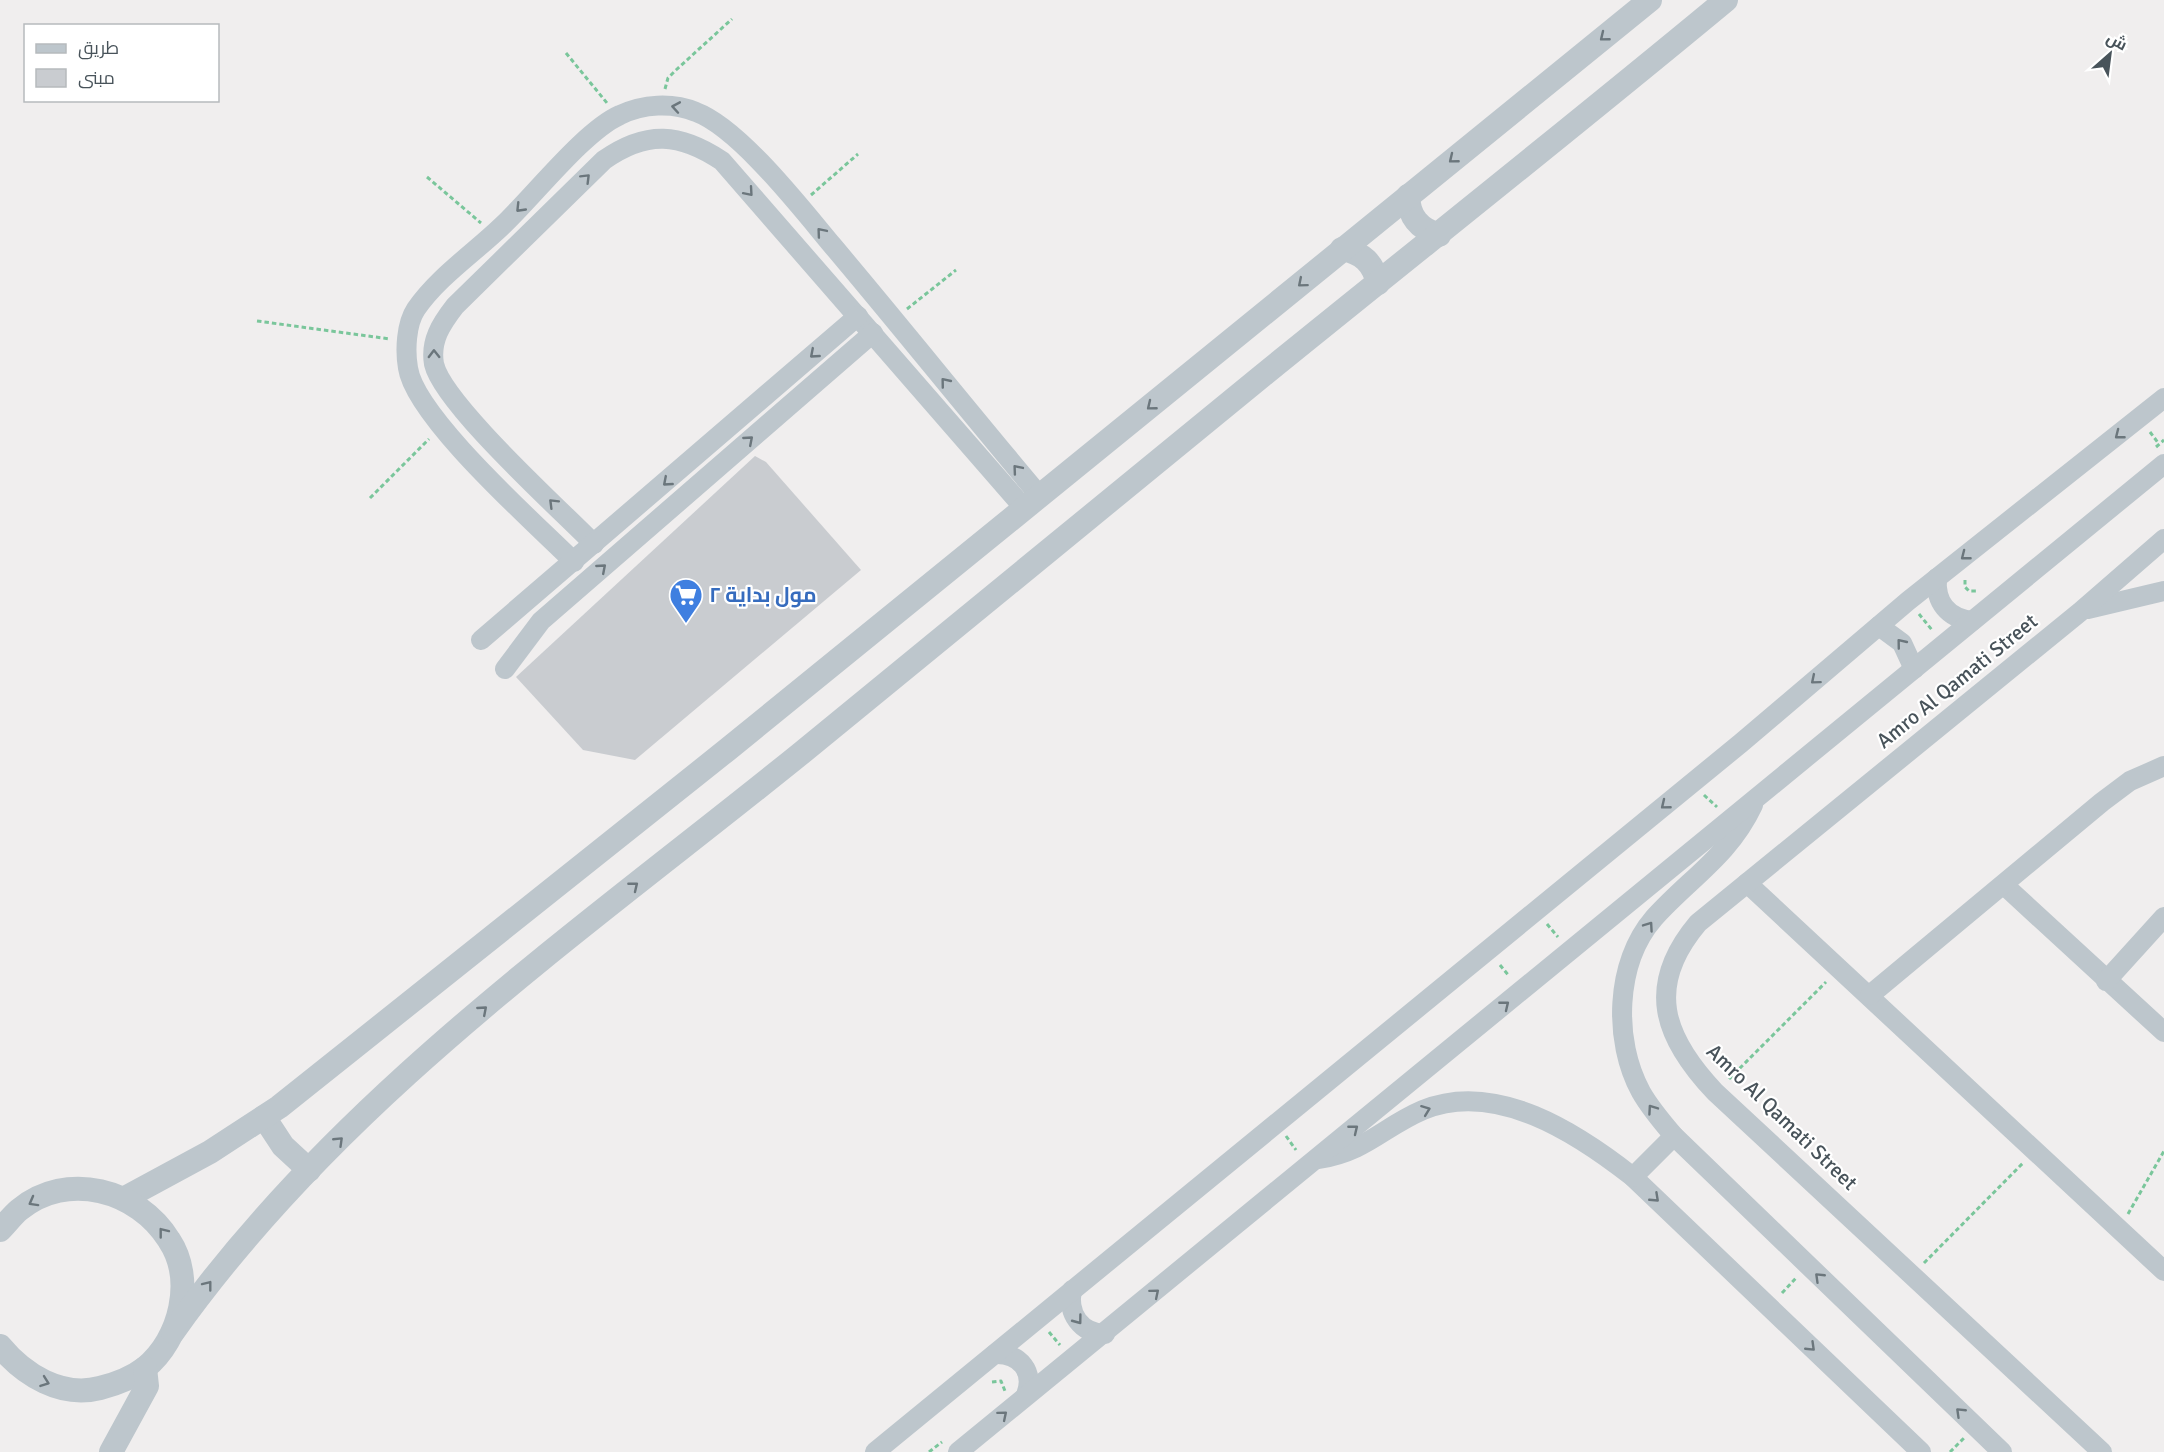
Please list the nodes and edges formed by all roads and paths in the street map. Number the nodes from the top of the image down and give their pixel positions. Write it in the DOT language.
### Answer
graph roads {
  1 [pos="1650,0"];
  2 [pos="1726,0"];
  3 [pos="732,19"];
  4 [pos="566,53"];
  5 [pos="666,106"];
  6 [pos="617,116"];
  7 [pos="858,154"];
  8 [pos="428,177"];
  9 [pos="1408,196"];
  10 [pos="799,206"];
  11 [pos="497,231"];
  12 [pos="1439,235"];
  13 [pos="519,246"];
  14 [pos="1342,249"];
  15 [pos="956,270"];
  16 [pos="1378,283"];
  17 [pos="858,316"];
  18 [pos="894,319"];
  19 [pos="257,321"];
  20 [pos="873,333"];
  21 [pos="406,342"];
  22 [pos="2164,398"];
  23 [pos="973,415"];
  24 [pos="2150,426"];
  25 [pos="441,428"];
  26 [pos="957,431"];
  27 [pos="2142,440"];
  28 [pos="2164,440"];
  29 [pos="2159,444"];
  30 [pos="2164,451"];
  31 [pos="2157,458"];
  32 [pos="370,498"];
  33 [pos="1031,501"];
  34 [pos="2164,539"];
  35 [pos="594,544"];
  36 [pos="574,562"];
  37 [pos="1968,576"];
  38 [pos="1936,578"];
  39 [pos="1987,585"];
  40 [pos="543,589"];
  41 [pos="2164,591"];
  42 [pos="1908,601"];
  43 [pos="558,606"];
  44 [pos="2080,612"];
  45 [pos="1972,621"];
  46 [pos="1879,626"];
  47 [pos="481,640"];
  48 [pos="1943,644"];
  49 [pos="505,669"];
  50 [pos="1914,669"];
  51 [pos="2164,766"];
  52 [pos="1697,792"];
  53 [pos="1725,799"];
  54 [pos="1755,799"];
  55 [pos="1716,806"];
  56 [pos="1707,813"];
  57 [pos="1730,820"];
  58 [pos="1747,883"];
  59 [pos="2004,885"];
  60 [pos="1557,917"];
  61 [pos="2164,917"];
  62 [pos="1542,918"];
  63 [pos="1567,930"];
  64 [pos="1539,931"];
  65 [pos="1550,944"];
  66 [pos="1564,944"];
  67 [pos="1507,957"];
  68 [pos="1840,968"];
  69 [pos="1517,970"];
  70 [pos="2106,981"];
  71 [pos="1515,984"];
  72 [pos="1870,995"];
  73 [pos="2164,1032"];
  74 [pos="1715,1092"];
  75 [pos="264,1117"];
  76 [pos="1281,1130"];
  77 [pos="1296,1130"];
  78 [pos="1674,1136"];
  79 [pos="1278,1145"];
  80 [pos="2034,1151"];
  81 [pos="2164,1151"];
  82 [pos="1288,1158"];
  83 [pos="1307,1159"];
  84 [pos="309,1170"];
  85 [pos="1633,1177"];
  86 [pos="125,1198"];
  87 [pos="2119,1229"];
  88 [pos="0,1230"];
  89 [pos="1807,1265"];
  90 [pos="2162,1268"];
  91 [pos="1912,1274"];
  92 [pos="1072,1290"];
  93 [pos="1769,1306"];
  94 [pos="1038,1319"];
  95 [pos="173,1332"];
  96 [pos="1105,1334"];
  97 [pos="0,1346"];
  98 [pos="995,1354"];
  99 [pos="1072,1360"];
  100 [pos="145,1368"];
  101 [pos="985,1388"];
  102 [pos="1003,1394"];
  103 [pos="1026,1395"];
  104 [pos="952,1445"];
  105 [pos="111,1452"];
  106 [pos="874,1452"];
  107 [pos="929,1452"];
  108 [pos="1920,1452"];
  109 [pos="2002,1452"];
  110 [pos="2102,1452"];
  1 -- 9 [label="street, one-way"];
  2 -- 12 [label="street"];
  3 -- 5 [label="path"];
  4 -- 6 [label="path"];
  5 -- 6 [label="street"];
  10 -- 5 [label="street, one-way"];
  6 -- 11 [label="street, one-way"];
  7 -- 10 [label="path"];
  8 -- 11 [label="path"];
  9 -- 12 [label="street"];
  9 -- 14 [label="street"];
  18 -- 10 [label="street, one-way"];
  11 -- 13 [label="street"];
  11 -- 21 [label="street"];
  12 -- 16 [label="street"];
  13 -- 17 [label="street, one-way"];
  35 -- 13 [label="street, one-way"];
  14 -- 16 [label="street"];
  14 -- 33 [label="street, one-way"];
  15 -- 18 [label="path"];
  84 -- 16 [label="street, one-way"];
  17 -- 20 [label="street"];
  17 -- 35 [label="street, one-way"];
  23 -- 18 [label="street, one-way"];
  19 -- 21 [label="path"];
  20 -- 26 [label="street"];
  43 -- 20 [label="street, one-way"];
  21 -- 25 [label="street"];
  22 -- 24 [label="street"];
  23 -- 26 [label="street"];
  33 -- 23 [label="street, one-way"];
  24 -- 27 [label="path"];
  24 -- 29 [label="path"];
  24 -- 38 [label="street, one-way"];
  25 -- 32 [label="path"];
  25 -- 36 [label="street"];
  26 -- 33 [label="street"];
  28 -- 29 [label="path"];
  29 -- 30 [label="path"];
  29 -- 31 [label="path"];
  31 -- 45 [label="street"];
  33 -- 75 [label="street"];
  34 -- 44 [label="street, Amro Al Qamati Street"];
  35 -- 36 [label="street"];
  36 -- 40 [label="street"];
  37 -- 39 [label="path"];
  38 -- 42 [label="street"];
  38 -- 45 [label="street"];
  40 -- 43 [label="street"];
  40 -- 47 [label="street"];
  41 -- 44 [label="street, Amro Al Qamati Street"];
  42 -- 46 [label="street"];
  42 -- 48 [label="path"];
  43 -- 49 [label="street"];
  44 -- 58 [label="street, Amro Al Qamati Street"];
  45 -- 48 [label="street"];
  50 -- 46 [label="street, one-way"];
  46 -- 52 [label="street, one-way"];
  48 -- 50 [label="street"];
  50 -- 54 [label="street"];
  51 -- 59 [label="street"];
  52 -- 55 [label="path"];
  52 -- 62 [label="street, one-way"];
  53 -- 55 [label="path"];
  54 -- 57 [label="street"];
  78 -- 54 [label="street, one-way"];
  55 -- 56 [label="path"];
  55 -- 57 [label="path"];
  57 -- 66 [label="street"];
  58 -- 68 [label="street"];
  58 -- 74 [label="street, Amro Al Qamati Street"];
  59 -- 70 [label="street"];
  59 -- 72 [label="street"];
  60 -- 62 [label="path"];
  61 -- 70 [label="street"];
  62 -- 64 [label="path"];
  62 -- 66 [label="path"];
  62 -- 76 [label="street"];
  63 -- 66 [label="path"];
  65 -- 66 [label="path"];
  66 -- 71 [label="street"];
  67 -- 71 [label="path"];
  68 -- 72 [label="street"];
  68 -- 74 [label="path"];
  69 -- 71 [label="path"];
  70 -- 73 [label="street"];
  83 -- 71 [label="street, one-way"];
  72 -- 80 [label="street"];
  74 -- 91 [label="street, Amro Al Qamati Street"];
  75 -- 84 [label="street"];
  75 -- 86 [label="street"];
  76 -- 77 [label="path"];
  76 -- 79 [label="path"];
  76 -- 83 [label="path"];
  76 -- 92 [label="street"];
  78 -- 85 [label="street"];
  78 -- 89 [label="street"];
  80 -- 87 [label="street"];
  80 -- 91 [label="path"];
  81 -- 87 [label="path"];
  82 -- 83 [label="path"];
  83 -- 85 [label="street, one-way"];
  96 -- 83 [label="street, one-way"];
  95 -- 84 [label="street, one-way"];
  85 -- 93 [label="street, one-way"];
  86 -- 88 [label="street, one-way"];
  95 -- 86 [label="street, one-way"];
  87 -- 90 [label="street"];
  89 -- 93 [label="path"];
  109 -- 89 [label="street, one-way"];
  91 -- 110 [label="street, Amro Al Qamati Street"];
  92 -- 94 [label="street"];
  92 -- 96 [label="street, one-way"];
  93 -- 108 [label="street, one-way"];
  94 -- 98 [label="street"];
  94 -- 99 [label="path"];
  95 -- 100 [label="street"];
  96 -- 99 [label="street"];
  97 -- 100 [label="street, one-way"];
  98 -- 103 [label="street"];
  98 -- 106 [label="street"];
  99 -- 103 [label="street"];
  100 -- 105 [label="street"];
  101 -- 102 [label="path"];
  104 -- 103 [label="street, one-way"];
  104 -- 107 [label="path"];
}
